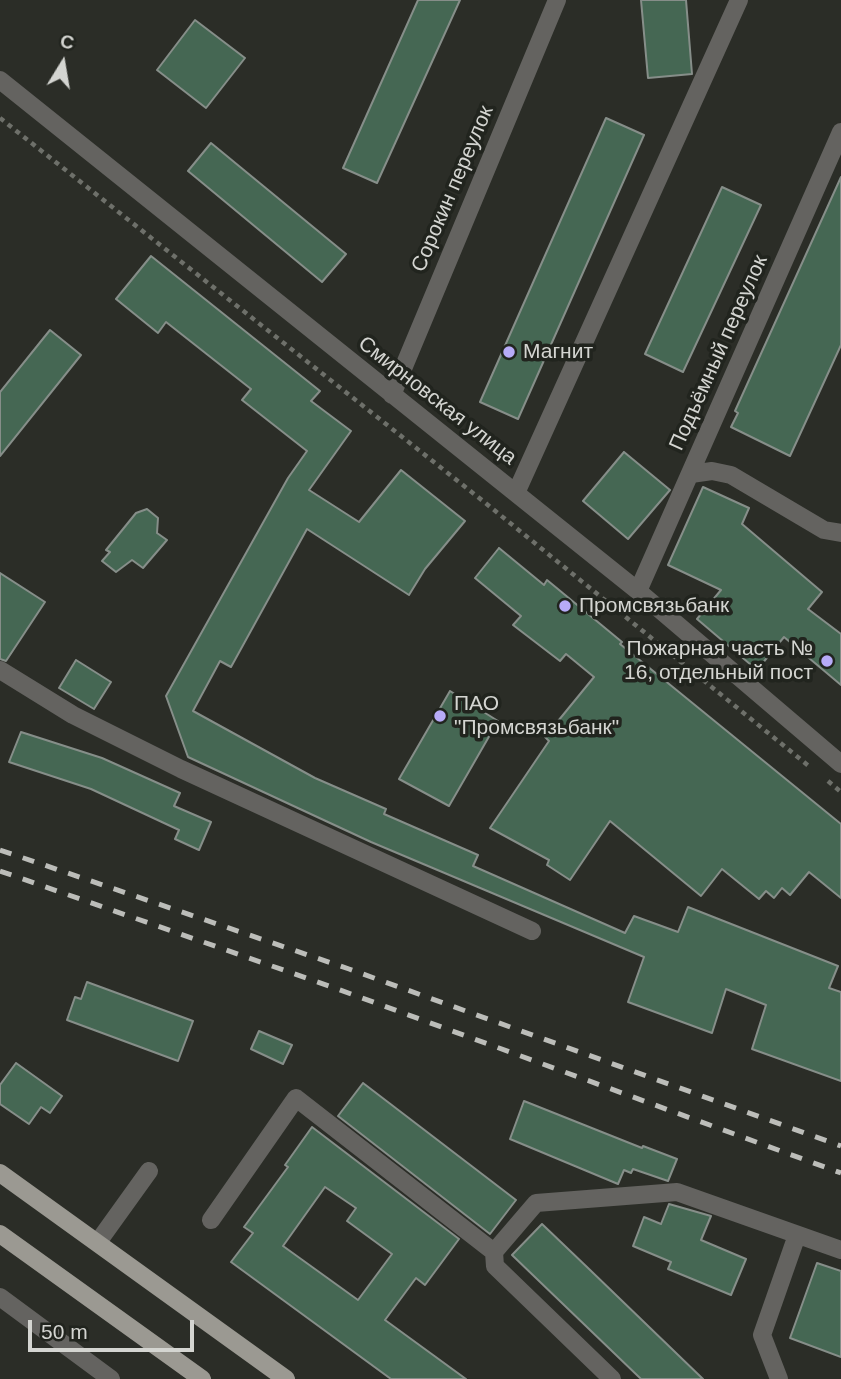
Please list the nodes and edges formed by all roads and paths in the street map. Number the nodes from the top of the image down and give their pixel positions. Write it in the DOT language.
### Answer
graph roads {
  1 [pos="557,0"];
  2 [pos="739,0"];
  3 [pos="0,80"];
  4 [pos="0,118"];
  5 [pos="841,132"];
  6 [pos="392,395"];
  7 [pos="691,474"];
  8 [pos="516,493"];
  9 [pos="841,533"];
  10 [pos="638,591"];
  11 [pos="0,670"];
  12 [pos="841,764"];
  13 [pos="841,792"];
  14 [pos="532,931"];
  15 [pos="149,1171"];
  16 [pos="0,1173"];
  17 [pos="211,1220"];
  18 [pos="0,1234"];
  19 [pos="797,1235"];
  20 [pos="98,1241"];
  21 [pos="841,1250"];
  22 [pos="494,1252"];
  23 [pos="0,1297"];
  24 [pos="111,1379"];
  25 [pos="202,1379"];
  26 [pos="286,1379"];
  27 [pos="612,1379"];
  28 [pos="779,1379"];
  1 -- 6 [label="street, Сорокин переулок"];
  2 -- 8 [label="street"];
  3 -- 6 [label="street, Смирновская улица"];
  4 -- 13 [label="path"];
  5 -- 7 [label="street, Подъёмный переулок"];
  6 -- 8 [label="street, Смирновская улица"];
  7 -- 9 [label="street"];
  7 -- 10 [label="street, Подъёмный переулок"];
  8 -- 10 [label="street, Смирновская улица"];
  10 -- 12 [label="street, Смирновская улица"];
  11 -- 14 [label="street"];
  15 -- 20 [label="street"];
  16 -- 20 [label="main road"];
  17 -- 22 [label="street"];
  18 -- 25 [label="main road"];
  19 -- 21 [label="street"];
  19 -- 22 [label="street"];
  19 -- 28 [label="street"];
  20 -- 26 [label="main road"];
  22 -- 27 [label="street"];
  23 -- 24 [label="street"];
}
